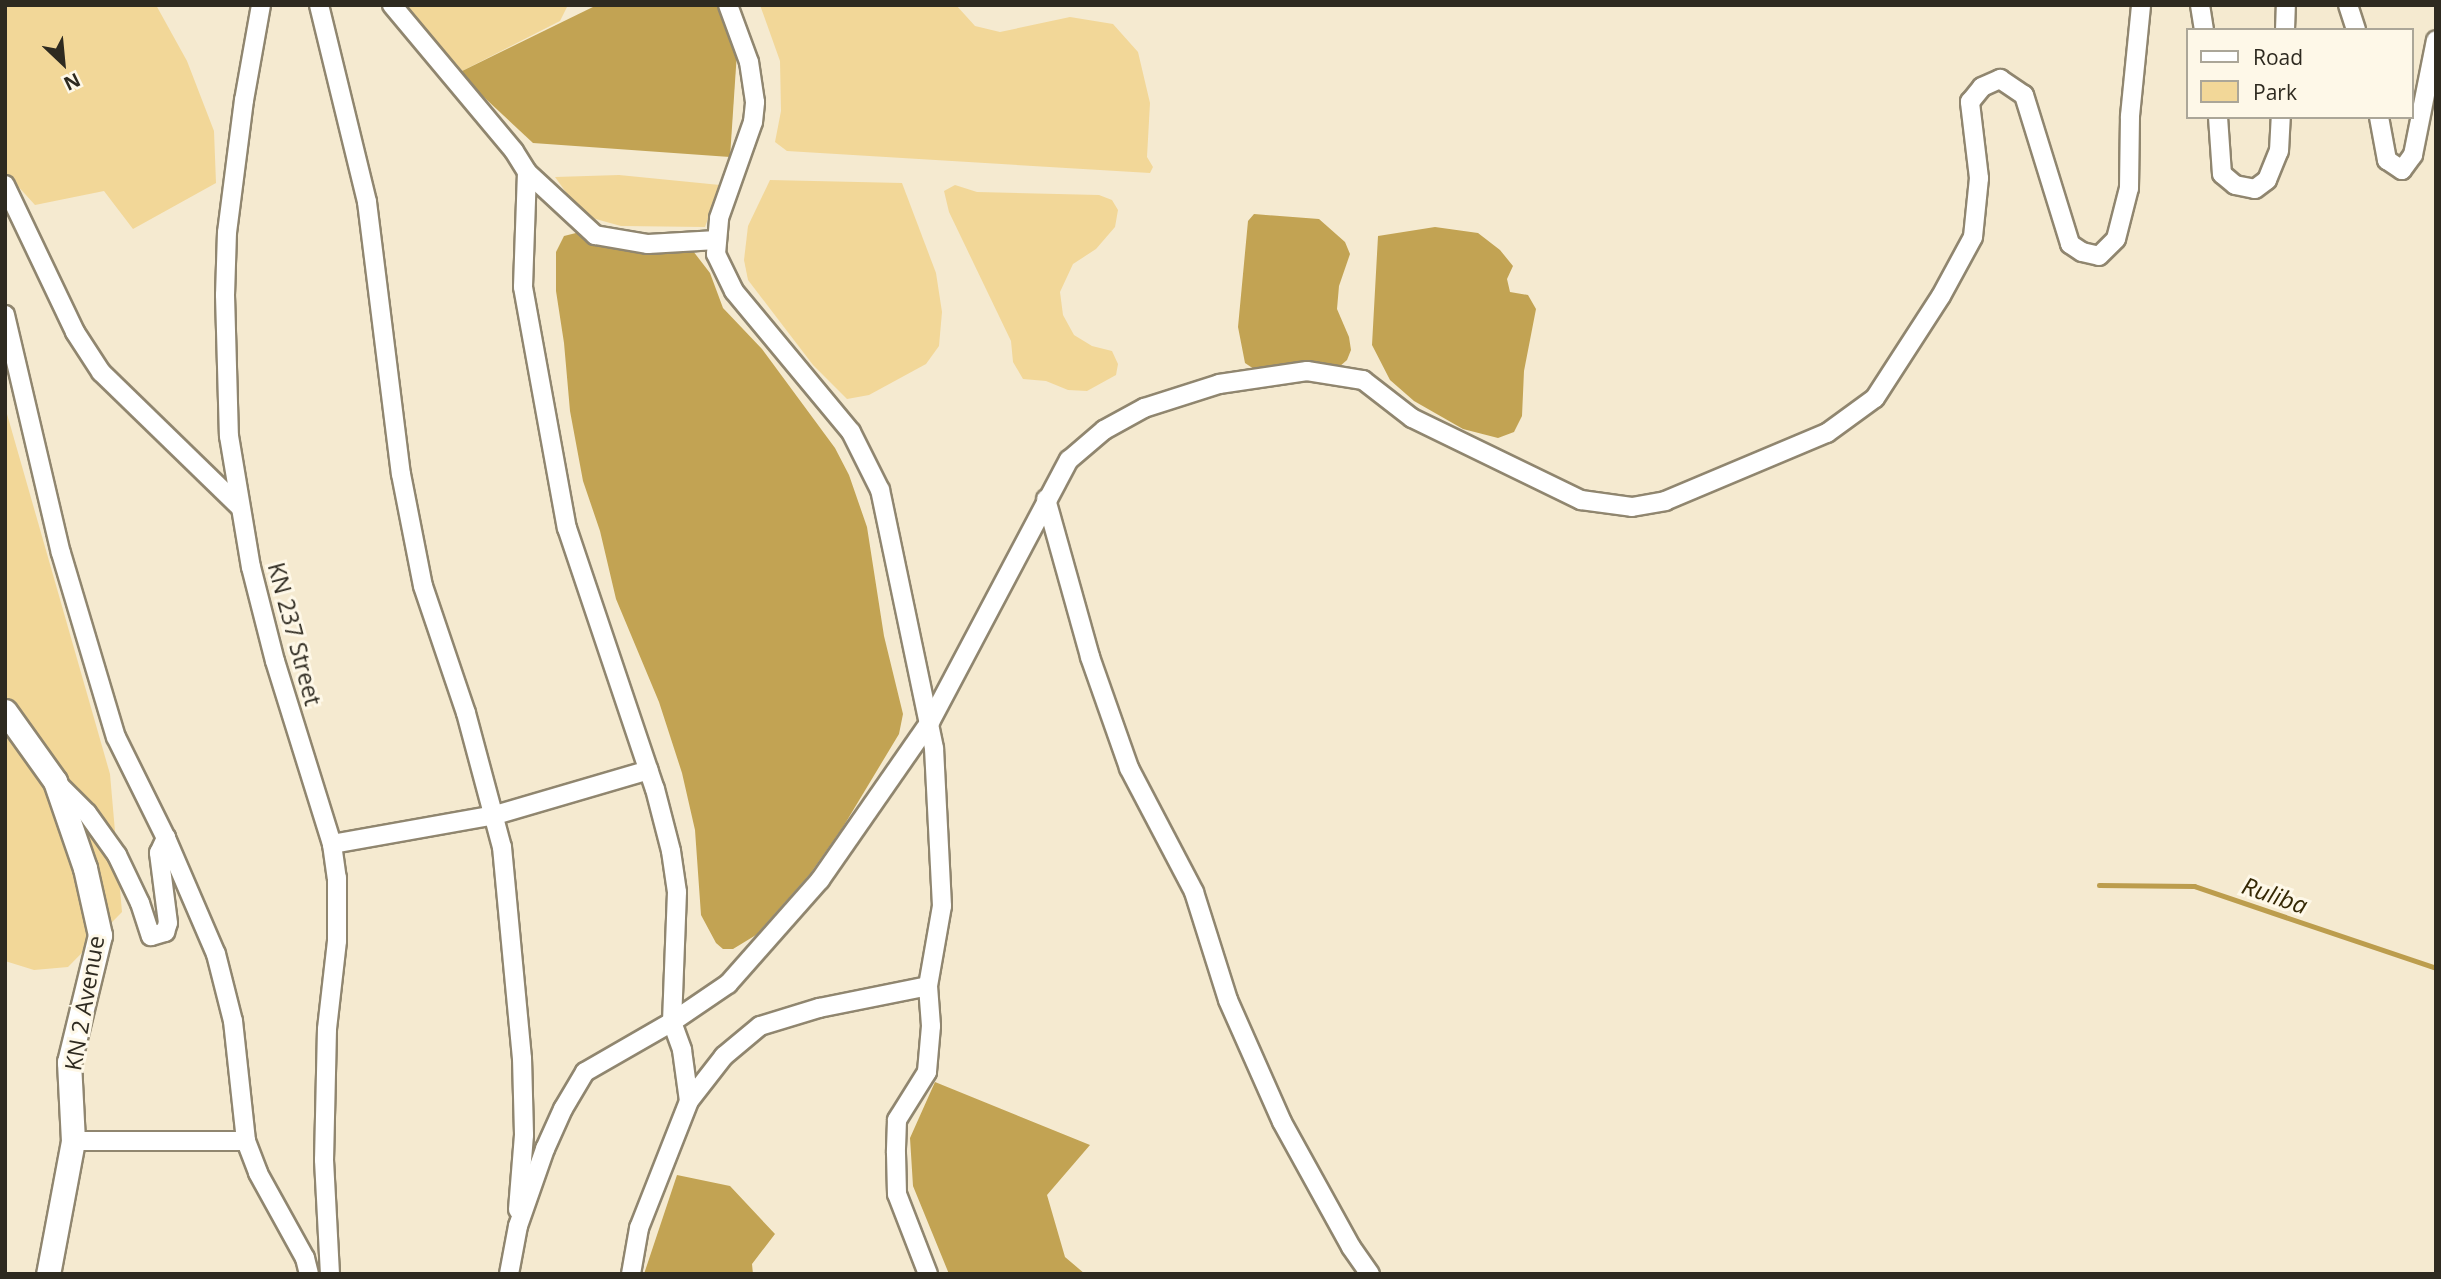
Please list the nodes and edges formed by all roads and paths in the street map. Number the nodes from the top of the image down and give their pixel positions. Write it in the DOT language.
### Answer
graph roads {
  1 [pos="261,5"];
  2 [pos="318,5"];
  3 [pos="392,5"];
  4 [pos="728,5"];
  5 [pos="2141,5"];
  6 [pos="2200,5"];
  7 [pos="2286,5"];
  8 [pos="2348,5"];
  9 [pos="2204,28"];
  10 [pos="2285,28"];
  11 [pos="2355,28"];
  12 [pos="2436,40"];
  13 [pos="2218,119"];
  14 [pos="2281,119"];
  15 [pos="2379,119"];
  16 [pos="527,172"];
  17 [pos="5,185"];
  18 [pos="717,240"];
  19 [pos="5,315"];
  20 [pos="1045,499"];
  21 [pos="239,506"];
  22 [pos="5,710"];
  23 [pos="930,722"];
  24 [pos="649,770"];
  25 [pos="55,781"];
  26 [pos="495,815"];
  27 [pos="166,838"];
  28 [pos="332,844"];
  29 [pos="928,986"];
  30 [pos="672,1022"];
  31 [pos="689,1101"];
  32 [pos="73,1141"];
  33 [pos="246,1141"];
  34 [pos="518,1226"];
  35 [pos="48,1274"];
  36 [pos="309,1274"];
  37 [pos="330,1274"];
  38 [pos="509,1274"];
  39 [pos="631,1274"];
  40 [pos="928,1274"];
  41 [pos="1370,1274"];
  1 -- 21 [label="street, KN 237 Street"];
  2 -- 26 [label="street"];
  3 -- 16 [label="street"];
  4 -- 18 [label="street"];
  5 -- 20 [label="street"];
  6 -- 9 [label="street"];
  7 -- 10 [label="street"];
  8 -- 11 [label="street"];
  12 -- 15 [label="street"];
  13 -- 14 [label="street"];
  16 -- 18 [label="street"];
  16 -- 24 [label="street"];
  17 -- 21 [label="street"];
  18 -- 23 [label="street"];
  19 -- 27 [label="street"];
  20 -- 23 [label="street"];
  20 -- 41 [label="street"];
  21 -- 28 [label="street, KN 237 Street"];
  22 -- 25 [label="main road, KN 2 Avenue"];
  23 -- 29 [label="street"];
  23 -- 30 [label="street"];
  24 -- 26 [label="street"];
  24 -- 30 [label="street"];
  25 -- 27 [label="street"];
  25 -- 32 [label="main road, KN 2 Avenue"];
  26 -- 28 [label="street"];
  26 -- 34 [label="street"];
  27 -- 33 [label="street"];
  28 -- 37 [label="street, KN 237 Street"];
  29 -- 31 [label="street"];
  29 -- 40 [label="street"];
  30 -- 31 [label="street"];
  30 -- 34 [label="street"];
  31 -- 39 [label="street"];
  32 -- 33 [label="street"];
  32 -- 35 [label="main road, KN 2 Avenue"];
  33 -- 36 [label="street"];
  34 -- 38 [label="street"];
}
